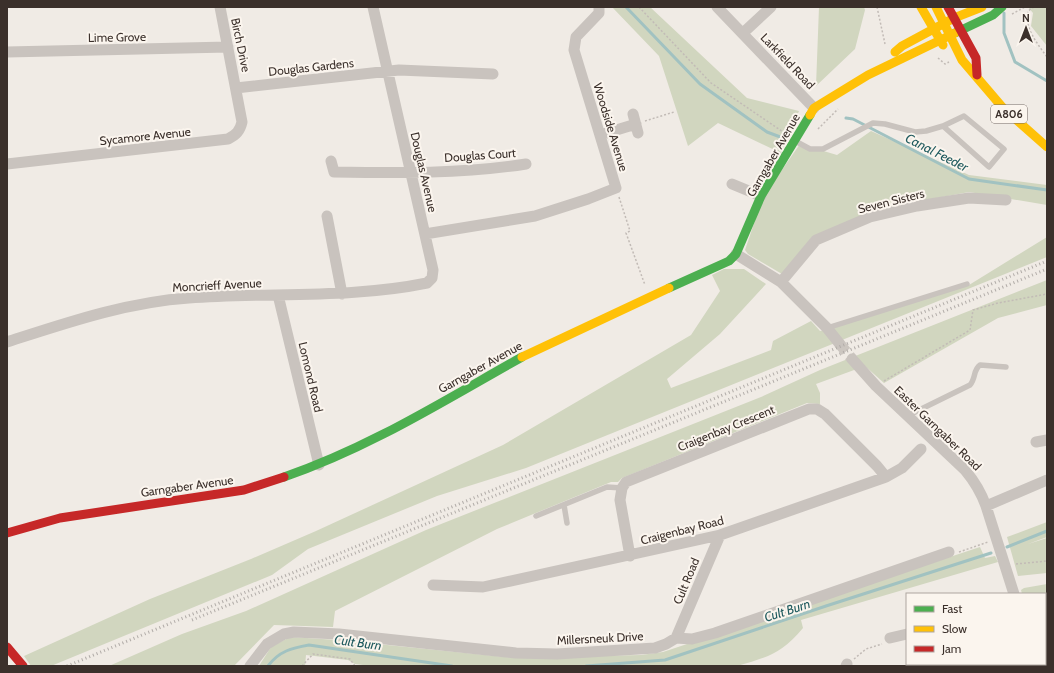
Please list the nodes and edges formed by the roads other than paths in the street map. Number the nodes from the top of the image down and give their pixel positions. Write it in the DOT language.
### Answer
graph roads {
  1 [pos="220,7"];
  2 [pos="373,7"];
  3 [pos="599,7"];
  4 [pos="718,7"];
  5 [pos="771,7"];
  6 [pos="922,7"];
  7 [pos="936,7"];
  8 [pos="948,7"];
  9 [pos="982,7"];
  10 [pos="1002,7"];
  11 [pos="954,18"];
  12 [pos="944,23"];
  13 [pos="933,29"];
  14 [pos="961,30"];
  15 [pos="743,33"];
  16 [pos="950,35"];
  17 [pos="940,40"];
  18 [pos="228,47"];
  19 [pos="7,52"];
  20 [pos="947,54"];
  21 [pos="954,66"];
  22 [pos="387,71"];
  23 [pos="493,74"];
  24 [pos="868,75"];
  25 [pos="977,75"];
  26 [pos="236,88"];
  27 [pos="814,108"];
  28 [pos="636,124"];
  29 [pos="943,126"];
  30 [pos="600,135"];
  31 [pos="796,141"];
  32 [pos="1047,147"];
  33 [pos="331,162"];
  34 [pos="7,164"];
  35 [pos="526,164"];
  36 [pos="412,173"];
  37 [pos="730,183"];
  38 [pos="761,196"];
  39 [pos="1006,200"];
  40 [pos="327,216"];
  41 [pos="425,234"];
  42 [pos="736,254"];
  43 [pos="432,278"];
  44 [pos="781,282"];
  45 [pos="967,284"];
  46 [pos="342,294"];
  47 [pos="278,295"];
  48 [pos="826,328"];
  49 [pos="7,342"];
  50 [pos="839,343"];
  51 [pos="852,359"];
  52 [pos="1006,367"];
  53 [pos="907,416"];
  54 [pos="921,449"];
  55 [pos="319,465"];
  56 [pos="886,477"];
  57 [pos="1047,480"];
  58 [pos="622,488"];
  59 [pos="564,505"];
  60 [pos="986,506"];
  61 [pos="536,516"];
  62 [pos="567,523"];
  63 [pos="7,533"];
  64 [pos="720,535"];
  65 [pos="948,552"];
  66 [pos="630,556"];
  67 [pos="433,585"];
  68 [pos="1014,593"];
  69 [pos="906,634"];
  70 [pos="676,638"];
  71 [pos="890,638"];
  72 [pos="7,647"];
  73 [pos="23,666"];
  74 [pos="250,666"];
  1 -- 18 [label="street, Birch Drive"];
  2 -- 22 [label="street, Douglas Avenue"];
  3 -- 30 [label="street, Woodside Avenue"];
  4 -- 15 [label="street, Larkfield Road"];
  5 -- 15 [label="street, Larkfield Road"];
  6 -- 13 [label="street"];
  7 -- 12 [label="street, A806"];
  8 -- 11 [label="street"];
  9 -- 11 [label="street, Garngaber Avenue"];
  10 -- 14 [label="street, Garngaber Avenue"];
  11 -- 12 [label="street, Garngaber Avenue"];
  11 -- 14 [label="street"];
  12 -- 13 [label="street, Garngaber Avenue"];
  12 -- 16 [label="street, A806"];
  13 -- 17 [label="street"];
  13 -- 24 [label="street, Garngaber Avenue"];
  14 -- 16 [label="street, Garngaber Avenue"];
  14 -- 25 [label="street"];
  15 -- 27 [label="street, Larkfield Road"];
  16 -- 17 [label="street, Garngaber Avenue"];
  16 -- 25 [label="street, A806"];
  17 -- 20 [label="street"];
  17 -- 24 [label="street, Garngaber Avenue"];
  18 -- 19 [label="street, Lime Grove"];
  18 -- 26 [label="street, Birch Drive"];
  21 -- 25 [label="street"];
  22 -- 23 [label="street"];
  22 -- 26 [label="street, Douglas Gardens"];
  22 -- 36 [label="street, Douglas Avenue"];
  24 -- 27 [label="street, Garngaber Avenue"];
  25 -- 32 [label="street, A806"];
  26 -- 34 [label="street, Sycamore Avenue"];
  27 -- 31 [label="street, Garngaber Avenue"];
  28 -- 30 [label="street"];
  29 -- 29 [label="lane"];
  29 -- 31 [label="lane"];
  30 -- 41 [label="street, Woodside Avenue"];
  31 -- 38 [label="street, Garngaber Avenue"];
  33 -- 36 [label="street, Douglas Court"];
  35 -- 36 [label="street, Douglas Court"];
  36 -- 41 [label="street, Douglas Avenue"];
  37 -- 38 [label="street"];
  38 -- 42 [label="street, Garngaber Avenue"];
  39 -- 44 [label="street, Seven Sisters"];
  40 -- 46 [label="street"];
  41 -- 43 [label="street, Douglas Avenue"];
  42 -- 44 [label="street"];
  42 -- 55 [label="street, Garngaber Avenue"];
  43 -- 46 [label="street, Moncrieff Avenue"];
  44 -- 48 [label="street"];
  45 -- 48 [label="lane"];
  46 -- 47 [label="street, Moncrieff Avenue"];
  47 -- 49 [label="street, Moncrieff Avenue"];
  47 -- 55 [label="street, Lomond Road"];
  48 -- 50 [label="street"];
  51 -- 53 [label="street, Easter Garngaber Road"];
  52 -- 53 [label="lane"];
  53 -- 60 [label="street, Easter Garngaber Road"];
  54 -- 56 [label="street, Craigenbay Road"];
  55 -- 63 [label="street, Garngaber Avenue"];
  56 -- 58 [label="street, Craigenbay Crescent"];
  56 -- 64 [label="street, Craigenbay Road"];
  57 -- 60 [label="street"];
  58 -- 59 [label="lane"];
  58 -- 66 [label="street"];
  59 -- 61 [label="lane"];
  59 -- 62 [label="lane"];
  60 -- 68 [label="street, Easter Garngaber Road"];
  64 -- 66 [label="street, Craigenbay Road"];
  64 -- 70 [label="street, Cult Road"];
  65 -- 70 [label="street, Millersneuk Drive"];
  66 -- 67 [label="street, Craigenbay Road"];
  69 -- 71 [label="street"];
  70 -- 74 [label="street, Millersneuk Drive"];
  72 -- 73 [label="street"];
}
